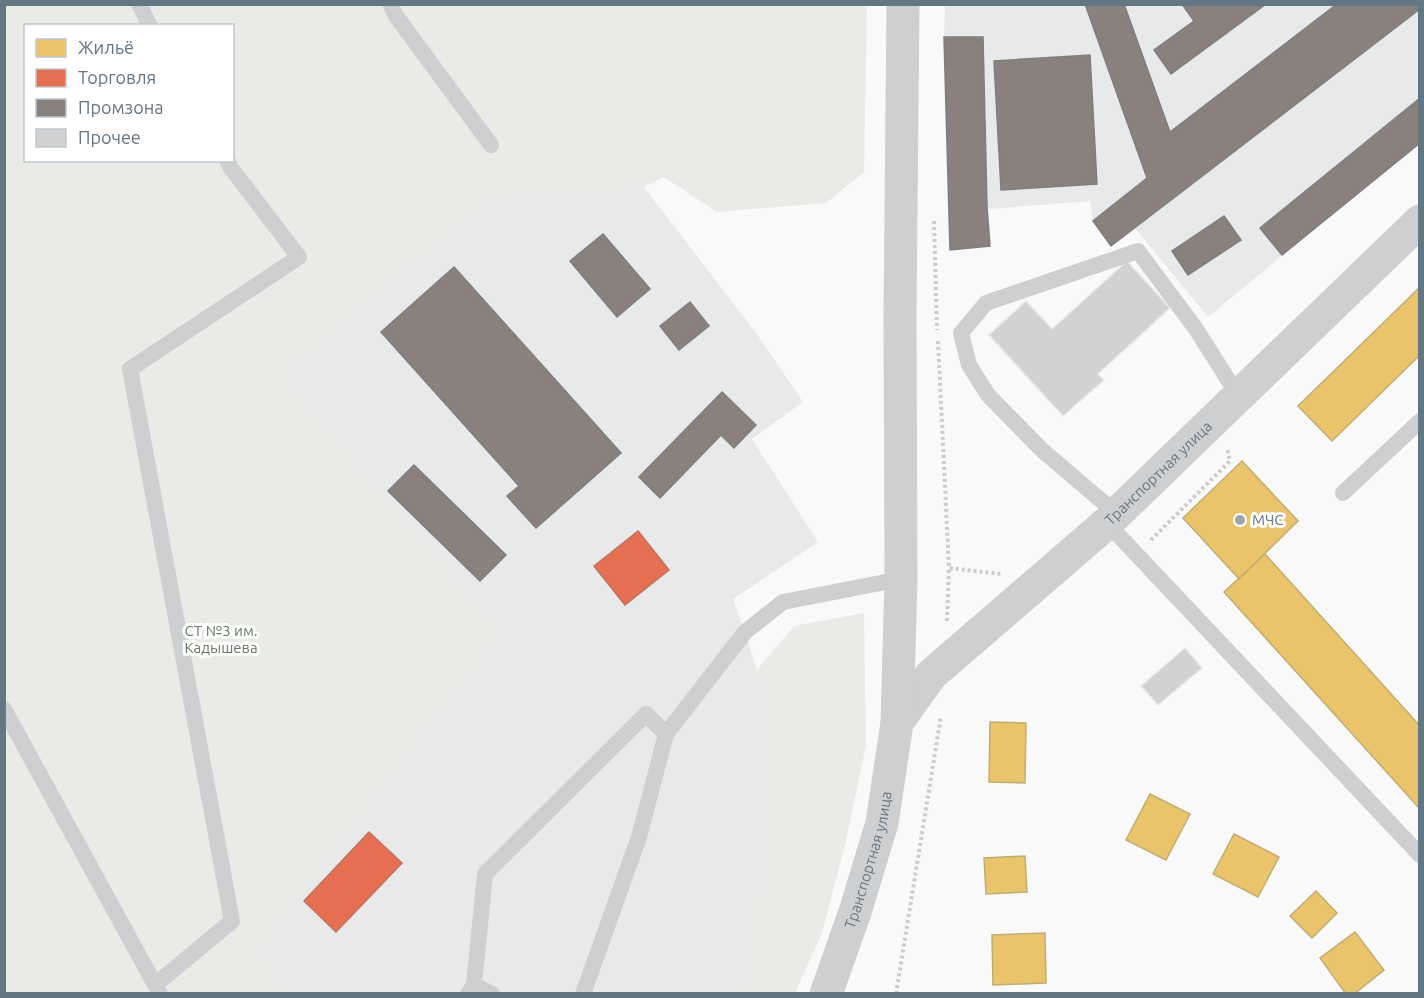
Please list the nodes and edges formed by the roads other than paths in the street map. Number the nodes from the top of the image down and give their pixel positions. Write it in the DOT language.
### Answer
graph roads {
  1 [pos="139,4"];
  2 [pos="390,4"];
  3 [pos="903,4"];
  4 [pos="149,24"];
  5 [pos="491,145"];
  6 [pos="228,162"];
  7 [pos="1419,221"];
  8 [pos="1239,397"];
  9 [pos="1419,421"];
  10 [pos="1343,493"];
  11 [pos="1112,519"];
  12 [pos="901,579"];
  13 [pos="4,709"];
  14 [pos="897,723"];
  15 [pos="666,734"];
  16 [pos="1419,855"];
  17 [pos="158,989"];
  18 [pos="471,989"];
  19 [pos="492,993"];
  20 [pos="583,993"];
  21 [pos="826,993"];
  1 -- 4 [label="lane"];
  2 -- 5 [label="lane"];
  3 -- 12 [label="street, Транспортная улица"];
  6 -- 17 [label="lane"];
  7 -- 8 [label="street, Транспортная улица"];
  8 -- 11 [label="street, Транспортная улица"];
  8 -- 11 [label="lane"];
  9 -- 10 [label="lane"];
  11 -- 14 [label="street, Транспортная улица"];
  11 -- 16 [label="lane"];
  12 -- 14 [label="street, Транспортная улица"];
  12 -- 15 [label="lane"];
  13 -- 17 [label="lane"];
  14 -- 21 [label="street, Транспортная улица"];
  15 -- 18 [label="lane"];
  15 -- 20 [label="lane"];
  18 -- 19 [label="lane"];
}
